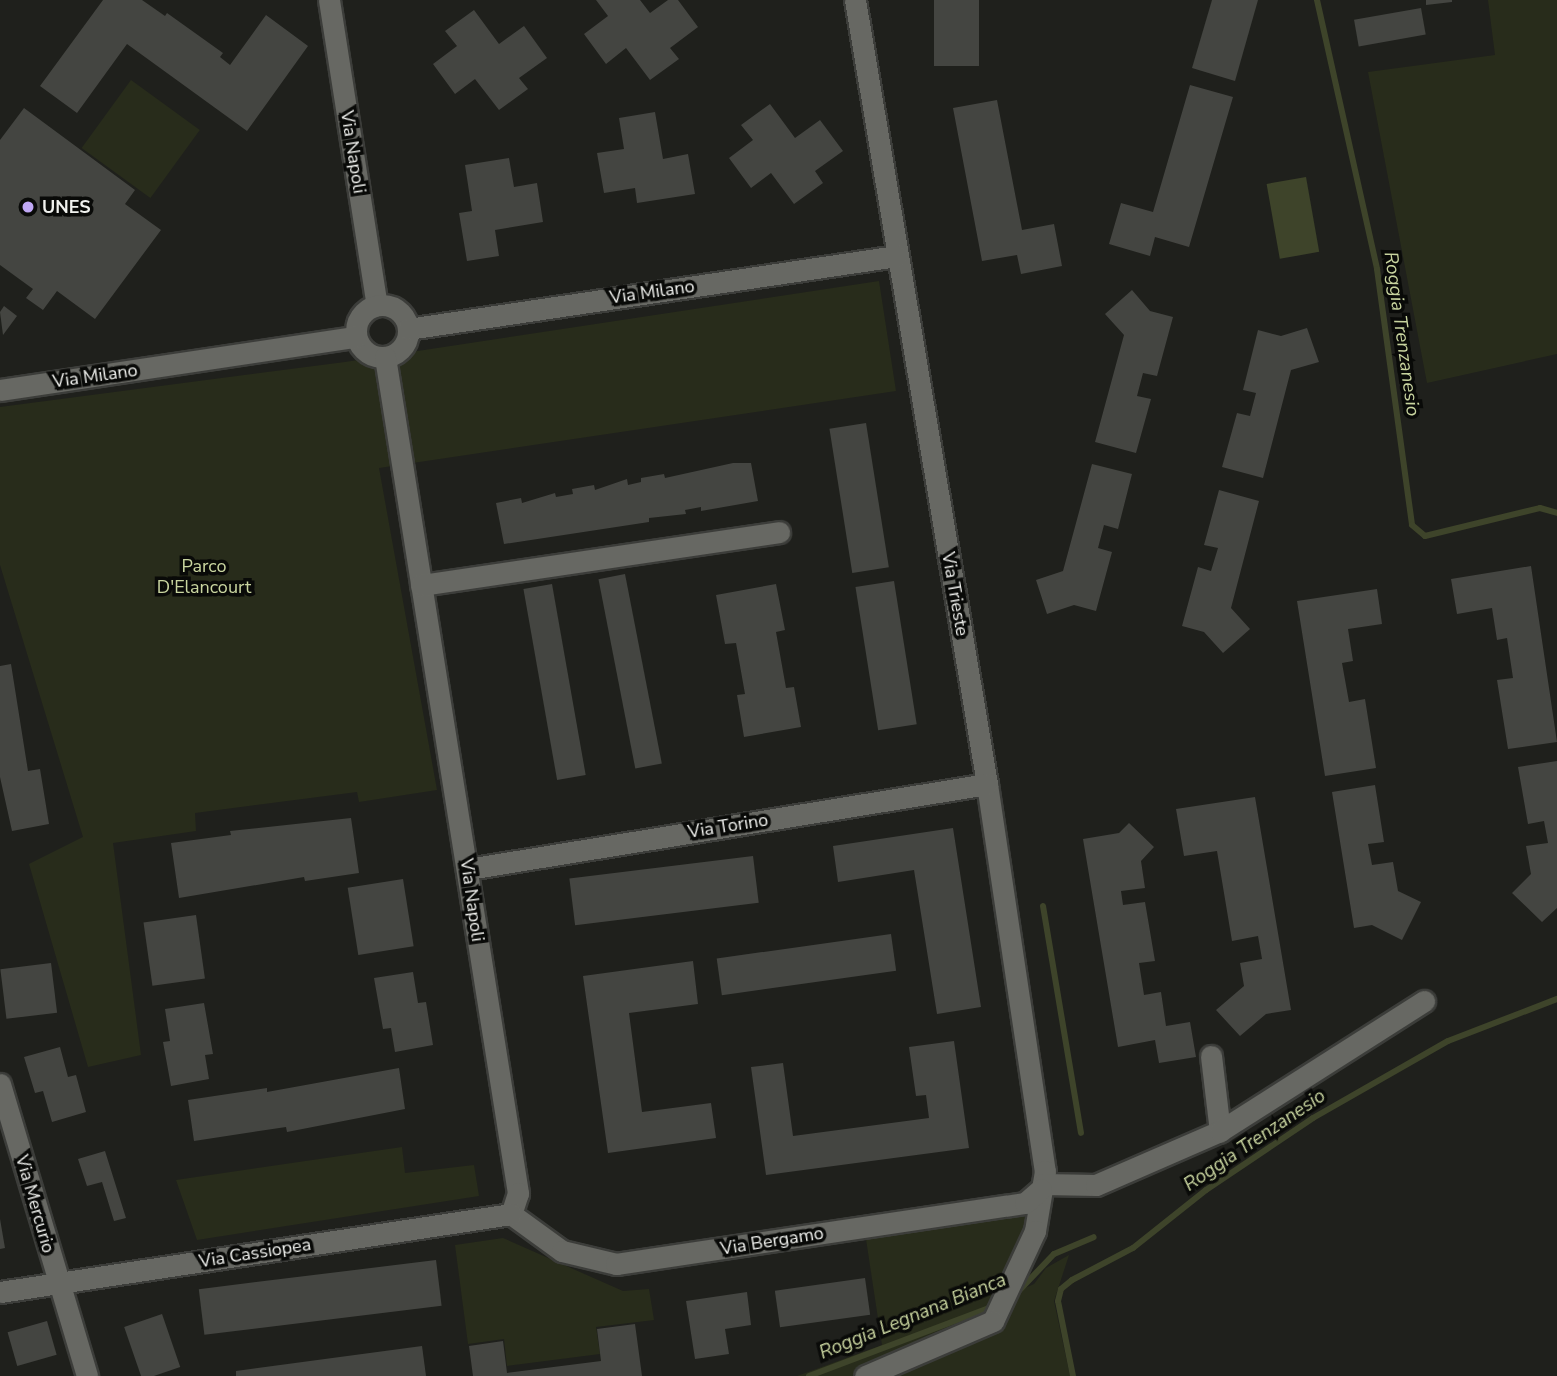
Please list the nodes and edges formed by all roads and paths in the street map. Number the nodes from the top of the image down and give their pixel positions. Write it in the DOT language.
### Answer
graph roads {
  1 [pos="329,0"];
  2 [pos="855,0"];
  3 [pos="897,256"];
  4 [pos="377,305"];
  5 [pos="408,329"];
  6 [pos="356,337"];
  7 [pos="385,357"];
  8 [pos="0,390"];
  9 [pos="779,532"];
  10 [pos="421,585"];
  11 [pos="987,784"];
  12 [pos="468,869"];
  13 [pos="1424,1001"];
  14 [pos="1211,1056"];
  15 [pos="0,1084"];
  16 [pos="1220,1131"];
  17 [pos="1042,1186"];
  18 [pos="510,1214"];
  19 [pos="59,1283"];
  20 [pos="0,1292"];
  21 [pos="87,1376"];
  22 [pos="865,1376"];
  1 -- 4 [label="street, Via Napoli"];
  2 -- 3 [label="street, Via Trieste"];
  3 -- 5 [label="street, Via Milano"];
  3 -- 11 [label="street, Via Trieste"];
  4 -- 5 [label="street"];
  4 -- 6 [label="street"];
  5 -- 7 [label="street"];
  6 -- 7 [label="street"];
  6 -- 8 [label="street, Via Milano"];
  7 -- 10 [label="street, Via Napoli"];
  9 -- 10 [label="street"];
  10 -- 12 [label="street, Via Napoli"];
  11 -- 12 [label="street, Via Torino"];
  11 -- 17 [label="street, Via Trieste"];
  12 -- 18 [label="street, Via Napoli"];
  13 -- 16 [label="street"];
  14 -- 16 [label="street"];
  15 -- 19 [label="street, Via Mercurio"];
  16 -- 17 [label="street"];
  17 -- 18 [label="street, Via Bergamo"];
  17 -- 22 [label="street, Via Trieste"];
  18 -- 19 [label="street, Via Cassiopea"];
  19 -- 20 [label="street, Via Cassiopea"];
  19 -- 21 [label="street, Via Mercurio"];
}
